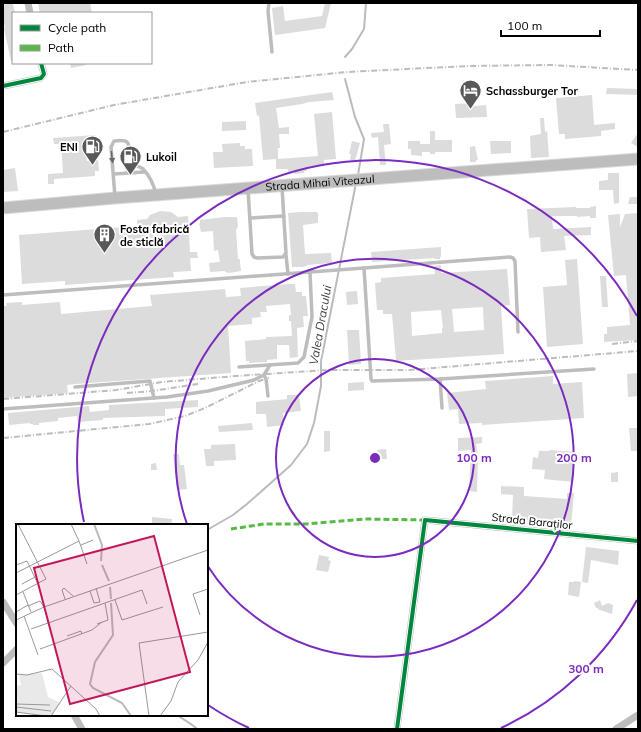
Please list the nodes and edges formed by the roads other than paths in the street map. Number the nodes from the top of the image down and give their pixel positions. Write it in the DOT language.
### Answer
graph roads {
  1 [pos="269,3"];
  2 [pos="272,52"];
  3 [pos="41,64"];
  4 [pos="3,86"];
  5 [pos="638,159"];
  6 [pos="144,172"];
  7 [pos="114,174"];
  8 [pos="282,186"];
  9 [pos="248,188"];
  10 [pos="156,195"];
  11 [pos="115,198"];
  12 [pos="3,208"];
  13 [pos="284,216"];
  14 [pos="250,218"];
  15 [pos="286,255"];
  16 [pos="364,268"];
  17 [pos="310,272"];
  18 [pos="288,274"];
  19 [pos="3,295"];
  20 [pos="518,332"];
  21 [pos="270,365"];
  22 [pos="239,367"];
  23 [pos="594,369"];
  24 [pos="264,375"];
  25 [pos="440,379"];
  26 [pos="75,387"];
  27 [pos="268,396"];
  28 [pos="154,398"];
  29 [pos="442,408"];
  30 [pos="3,409"];
  31 [pos="638,541"];
  32 [pos="3,602"];
  33 [pos="16,622"];
  34 [pos="16,650"];
  35 [pos="3,663"];
  36 [pos="638,715"];
  37 [pos="75,716"];
  38 [pos="82,729"];
  39 [pos="397,729"];
  40 [pos="616,729"];
  1 -- 2 [label="lane"];
  3 -- 4 [label="street"];
  5 -- 8 [label="highway, Strada Mihai Viteazul"];
  6 -- 7 [label="lane"];
  6 -- 7 [label="lane, one-way"];
  6 -- 10 [label="lane"];
  7 -- 11 [label="lane"];
  8 -- 9 [label="highway, Strada Mihai Viteazul"];
  8 -- 13 [label="lane"];
  9 -- 10 [label="highway, Strada Mihai Viteazul"];
  9 -- 14 [label="lane"];
  10 -- 11 [label="highway, Strada Mihai Viteazul"];
  11 -- 12 [label="highway, Strada Mihai Viteazul"];
  13 -- 14 [label="lane"];
  13 -- 15 [label="lane"];
  14 -- 15 [label="lane"];
  15 -- 18 [label="lane"];
  16 -- 17 [label="lane"];
  16 -- 20 [label="lane"];
  16 -- 25 [label="lane"];
  17 -- 18 [label="lane"];
  17 -- 21 [label="lane"];
  18 -- 19 [label="lane"];
  21 -- 22 [label="lane"];
  21 -- 24 [label="lane"];
  23 -- 25 [label="lane"];
  24 -- 27 [label="lane"];
  24 -- 28 [label="lane"];
  25 -- 29 [label="lane"];
  26 -- 28 [label="lane"];
  28 -- 30 [label="lane"];
  31 -- 39 [label="street, Strada Baraților"];
  32 -- 33 [label="street"];
  34 -- 35 [label="street"];
  36 -- 40 [label="street"];
  37 -- 38 [label="street"];
}
